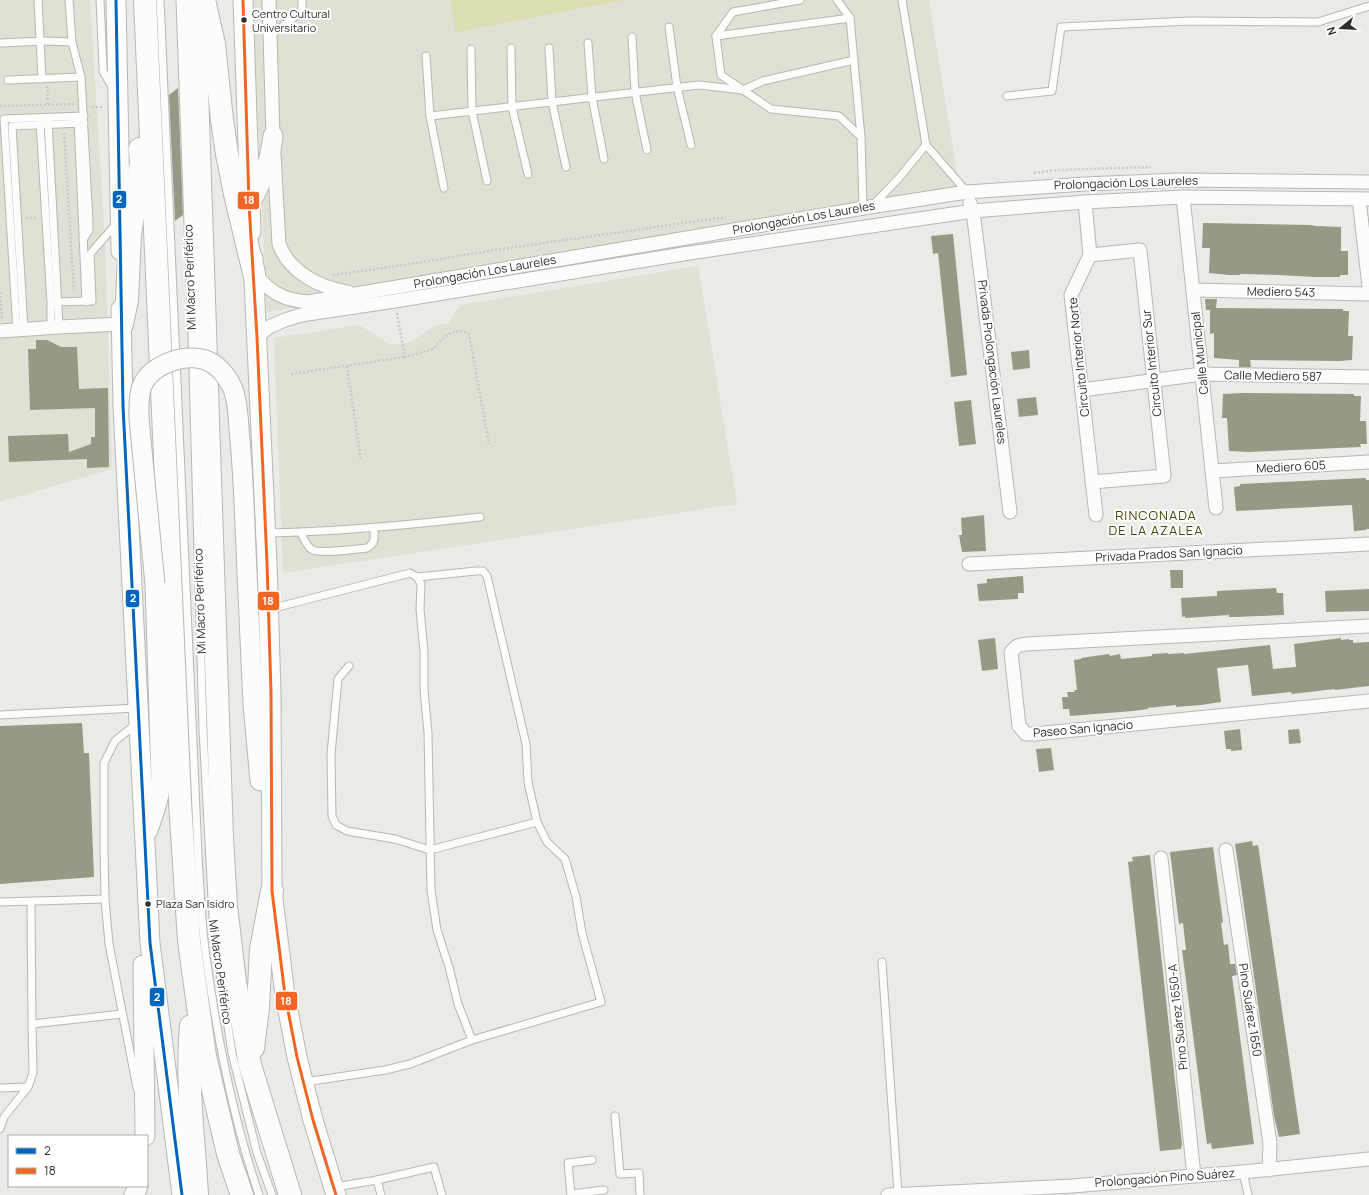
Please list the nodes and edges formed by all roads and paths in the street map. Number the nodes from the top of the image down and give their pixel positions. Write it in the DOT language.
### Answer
graph roads {
  1 [pos="38,0"];
  2 [pos="69,0"];
  3 [pos="100,0"];
  4 [pos="116,0"];
  5 [pos="136,0"];
  6 [pos="146,0"];
  7 [pos="160,0"];
  8 [pos="180,0"];
  9 [pos="194,0"];
  10 [pos="204,0"];
  11 [pos="243,0"];
  12 [pos="269,0"];
  13 [pos="302,0"];
  14 [pos="800,0"];
  15 [pos="837,0"];
  16 [pos="902,0"];
  17 [pos="1369,6"];
  18 [pos="850,18"];
  19 [pos="669,27"];
  20 [pos="270,36"];
  21 [pos="716,36"];
  22 [pos="632,37"];
  23 [pos="41,42"];
  24 [pos="72,42"];
  25 [pos="0,43"];
  26 [pos="588,43"];
  27 [pos="511,48"];
  28 [pos="549,48"];
  29 [pos="471,50"];
  30 [pos="426,56"];
  31 [pos="854,60"];
  32 [pos="81,77"];
  33 [pos="42,79"];
  34 [pos="8,80"];
  35 [pos="677,87"];
  36 [pos="743,90"];
  37 [pos="635,92"];
  38 [pos="1006,96"];
  39 [pos="592,97"];
  40 [pos="112,102"];
  41 [pos="552,102"];
  42 [pos="62,104"];
  43 [pos="83,104"];
  44 [pos="0,106"];
  45 [pos="512,107"];
  46 [pos="472,112"];
  47 [pos="430,116"];
  48 [pos="81,120"];
  49 [pos="44,121"];
  50 [pos="63,121"];
  51 [pos="272,136"];
  52 [pos="861,137"];
  53 [pos="926,144"];
  54 [pos="691,145"];
  55 [pos="647,150"];
  56 [pos="604,159"];
  57 [pos="566,167"];
  58 [pos="528,174"];
  59 [pos="487,181"];
  60 [pos="1369,182"];
  61 [pos="444,188"];
  62 [pos="967,192"];
  63 [pos="1183,197"];
  64 [pos="1364,199"];
  65 [pos="1086,202"];
  66 [pos="249,204"];
  67 [pos="867,208"];
  68 [pos="973,211"];
  69 [pos="120,219"];
  70 [pos="681,239"];
  71 [pos="683,254"];
  72 [pos="1090,255"];
  73 [pos="254,273"];
  74 [pos="1369,286"];
  75 [pos="1193,290"];
  76 [pos="0,292"];
  77 [pos="358,294"];
  78 [pos="1369,294"];
  79 [pos="89,301"];
  80 [pos="395,301"];
  81 [pos="55,302"];
  82 [pos="74,302"];
  83 [pos="319,306"];
  84 [pos="122,324"];
  85 [pos="55,327"];
  86 [pos="1,328"];
  87 [pos="20,331"];
  88 [pos="257,337"];
  89 [pos="405,357"];
  90 [pos="347,366"];
  91 [pos="291,374"];
  92 [pos="1202,374"];
  93 [pos="1369,378"];
  94 [pos="1154,381"];
  95 [pos="1082,390"];
  96 [pos="489,444"];
  97 [pos="361,461"];
  98 [pos="1369,462"];
  99 [pos="1212,471"];
  100 [pos="1092,482"];
  101 [pos="1216,508"];
  102 [pos="1010,512"];
  103 [pos="1096,515"];
  104 [pos="480,517"];
  105 [pos="374,528"];
  106 [pos="266,533"];
  107 [pos="302,533"];
  108 [pos="1369,544"];
  109 [pos="969,564"];
  110 [pos="417,577"];
  111 [pos="268,609"];
  112 [pos="1369,626"];
  113 [pos="349,666"];
  114 [pos="1369,701"];
  115 [pos="0,715"];
  116 [pos="139,715"];
  117 [pos="537,822"];
  118 [pos="271,826"];
  119 [pos="146,838"];
  120 [pos="430,850"];
  121 [pos="1226,850"];
  122 [pos="1161,858"];
  123 [pos="272,891"];
  124 [pos="105,899"];
  125 [pos="0,902"];
  126 [pos="31,902"];
  127 [pos="189,941"];
  128 [pos="150,943"];
  129 [pos="882,962"];
  130 [pos="122,1014"];
  131 [pos="32,1024"];
  132 [pos="472,1040"];
  133 [pos="250,1065"];
  134 [pos="303,1082"];
  135 [pos="28,1087"];
  136 [pos="0,1088"];
  137 [pos="614,1116"];
  138 [pos="146,1117"];
  139 [pos="0,1129"];
  140 [pos="145,1135"];
  141 [pos="592,1160"];
  142 [pos="1369,1160"];
  143 [pos="1270,1170"];
  144 [pos="1243,1172"];
  145 [pos="1194,1176"];
  146 [pos="376,1180"];
  147 [pos="604,1190"];
  148 [pos="1072,1190"];
  149 [pos="335,1191"];
  150 [pos="1042,1191"];
  151 [pos="571,1194"];
  152 [pos="182,1195"];
  153 [pos="196,1195"];
  154 [pos="242,1195"];
  155 [pos="259,1195"];
  156 [pos="272,1195"];
  157 [pos="290,1195"];
  158 [pos="381,1195"];
  159 [pos="442,1195"];
  160 [pos="640,1195"];
  161 [pos="893,1195"];
  162 [pos="1248,1195"];
  1 -- 23 [label="lane"];
  2 -- 24 [label="lane"];
  3 -- 40 [label="lane"];
  4 -- 40 [label="main road"];
  5 -- 84 [label="highway"];
  6 -- 127 [label="highway"];
  7 -- 155 [label="lane, Mi Macro Periférico"];
  8 -- 156 [label="lane, Mi Macro Periférico"];
  9 -- 133 [label="highway"];
  10 -- 73 [label="highway"];
  11 -- 66 [label="main road"];
  12 -- 20 [label="street"];
  13 -- 20 [label="lane"];
  14 -- 21 [label="lane"];
  15 -- 18 [label="lane"];
  16 -- 53 [label="lane"];
  17 -- 38 [label="lane"];
  18 -- 21 [label="lane"];
  18 -- 31 [label="lane"];
  19 -- 35 [label="lane"];
  20 -- 51 [label="street"];
  21 -- 36 [label="lane"];
  22 -- 37 [label="lane"];
  23 -- 24 [label="lane"];
  23 -- 25 [label="lane"];
  23 -- 33 [label="lane"];
  24 -- 32 [label="lane"];
  26 -- 39 [label="lane"];
  27 -- 45 [label="lane"];
  28 -- 41 [label="lane"];
  29 -- 46 [label="lane"];
  30 -- 47 [label="lane"];
  31 -- 36 [label="lane"];
  31 -- 52 [label="lane"];
  32 -- 33 [label="lane"];
  32 -- 43 [label="lane"];
  33 -- 34 [label="lane"];
  35 -- 36 [label="lane"];
  35 -- 37 [label="lane"];
  35 -- 54 [label="lane"];
  36 -- 52 [label="lane"];
  37 -- 39 [label="lane"];
  37 -- 55 [label="lane"];
  39 -- 41 [label="lane"];
  39 -- 56 [label="lane"];
  40 -- 43 [label="path"];
  40 -- 69 [label="main road"];
  41 -- 45 [label="lane"];
  41 -- 57 [label="lane"];
  42 -- 43 [label="path"];
  42 -- 44 [label="path"];
  42 -- 50 [label="path"];
  43 -- 48 [label="lane"];
  45 -- 46 [label="lane"];
  45 -- 58 [label="lane"];
  46 -- 47 [label="lane"];
  46 -- 59 [label="lane"];
  47 -- 61 [label="lane"];
  48 -- 50 [label="lane"];
  48 -- 79 [label="lane"];
  49 -- 50 [label="lane"];
  49 -- 81 [label="lane"];
  49 -- 87 [label="lane"];
  50 -- 82 [label="path"];
  51 -- 66 [label="main road"];
  51 -- 77 [label="street"];
  52 -- 67 [label="lane"];
  53 -- 62 [label="lane"];
  53 -- 67 [label="lane"];
  60 -- 62 [label="street, Prolongación Los Laureles"];
  62 -- 67 [label="street, Prolongación Los Laureles"];
  62 -- 68 [label="street, Privada Prolongación Laureles"];
  63 -- 64 [label="street, Prolongación Los Laureles"];
  63 -- 65 [label="street, Prolongación Los Laureles"];
  63 -- 75 [label="street, Calle Municipal"];
  64 -- 74 [label="street"];
  65 -- 68 [label="street, Prolongación Los Laureles"];
  65 -- 72 [label="street, Circuito Interior Norte"];
  66 -- 73 [label="main road"];
  67 -- 70 [label="street, Prolongación Los Laureles"];
  68 -- 71 [label="street, Prolongación Los Laureles"];
  68 -- 102 [label="street, Privada Prolongación Laureles"];
  69 -- 79 [label="lane"];
  69 -- 84 [label="main road"];
  70 -- 71 [label="street"];
  70 -- 77 [label="street, Prolongación Los Laureles"];
  71 -- 80 [label="street, Prolongación Los Laureles"];
  72 -- 94 [label="street, Circuito Interior Sur"];
  72 -- 95 [label="street, Circuito Interior Norte"];
  73 -- 83 [label="street, Prolongación Los Laureles"];
  73 -- 88 [label="main road"];
  75 -- 78 [label="street, Mediero 543"];
  75 -- 92 [label="street, Calle Municipal"];
  76 -- 86 [label="path"];
  77 -- 83 [label="street, Prolongación Los Laureles"];
  79 -- 82 [label="lane"];
  80 -- 83 [label="street, Prolongación Los Laureles"];
  80 -- 89 [label="path"];
  81 -- 82 [label="lane"];
  81 -- 85 [label="lane"];
  83 -- 88 [label="street, Prolongación Los Laureles"];
  84 -- 85 [label="street"];
  84 -- 116 [label="main road"];
  85 -- 87 [label="street"];
  86 -- 87 [label="street"];
  88 -- 106 [label="main road"];
  89 -- 90 [label="path"];
  89 -- 96 [label="path"];
  90 -- 91 [label="path"];
  90 -- 97 [label="path"];
  92 -- 93 [label="street, Calle Mediero 587"];
  92 -- 94 [label="street, Calle Mediero 587"];
  92 -- 99 [label="street, Calle Municipal"];
  94 -- 95 [label="street, Calle Mediero 587"];
  94 -- 100 [label="street, Circuito Interior Sur"];
  95 -- 100 [label="street, Circuito Interior Norte"];
  98 -- 99 [label="street, Mediero 605"];
  99 -- 101 [label="street, Calle Municipal"];
  100 -- 103 [label="street, Circuito Interior Norte"];
  104 -- 105 [label="lane"];
  105 -- 107 [label="lane"];
  105 -- 107 [label="lane"];
  106 -- 107 [label="lane"];
  106 -- 111 [label="main road"];
  108 -- 109 [label="street, Privada Prados San Ignacio"];
  110 -- 111 [label="lane"];
  110 -- 117 [label="lane"];
  110 -- 120 [label="lane"];
  111 -- 118 [label="main road"];
  112 -- 114 [label="street, Paseo San Ignacio"];
  113 -- 120 [label="lane"];
  115 -- 116 [label="lane"];
  116 -- 119 [label="main road"];
  116 -- 124 [label="lane"];
  117 -- 120 [label="lane"];
  117 -- 132 [label="lane"];
  118 -- 119 [label="main road, bridge"];
  118 -- 123 [label="main road"];
  119 -- 128 [label="main road"];
  120 -- 132 [label="lane"];
  121 -- 143 [label="street, Pino Suárez 1650"];
  122 -- 145 [label="street, Pino Suárez 1650-A"];
  123 -- 133 [label="highway"];
  123 -- 134 [label="main road"];
  124 -- 126 [label="lane"];
  124 -- 130 [label="lane"];
  125 -- 126 [label="lane"];
  126 -- 131 [label="lane"];
  127 -- 153 [label="highway"];
  127 -- 154 [label="highway"];
  128 -- 138 [label="main road"];
  128 -- 152 [label="main road"];
  129 -- 161 [label="lane"];
  130 -- 131 [label="lane"];
  130 -- 138 [label="lane"];
  131 -- 135 [label="lane"];
  132 -- 134 [label="lane"];
  133 -- 157 [label="highway"];
  134 -- 149 [label="main road"];
  135 -- 136 [label="lane"];
  135 -- 139 [label="lane"];
  137 -- 160 [label="lane"];
  138 -- 140 [label="main road"];
  141 -- 151 [label="lane"];
  142 -- 143 [label="street, Prolongación Pino Suárez"];
  143 -- 144 [label="street, Prolongación Pino Suárez"];
  144 -- 145 [label="street, Prolongación Pino Suárez"];
  144 -- 162 [label="lane"];
  145 -- 148 [label="street, Prolongación Pino Suárez"];
  146 -- 149 [label="lane"];
  146 -- 158 [label="lane"];
  146 -- 159 [label="lane"];
  147 -- 151 [label="lane"];
  148 -- 150 [label="street, Prolongación Pino Suárez"];
  150 -- 161 [label="street, Prolongación Pino Suárez"];
}
